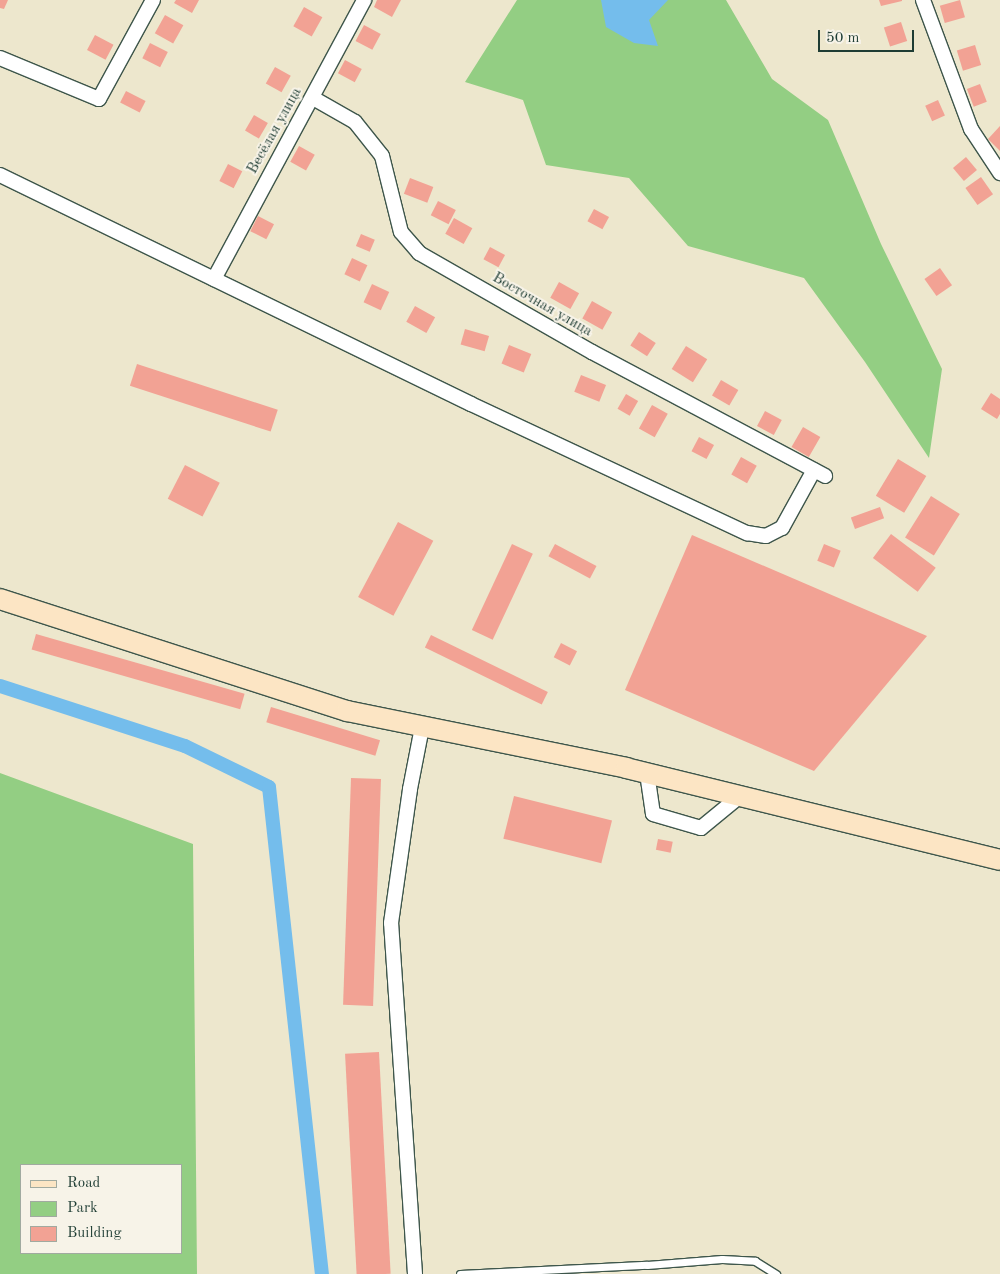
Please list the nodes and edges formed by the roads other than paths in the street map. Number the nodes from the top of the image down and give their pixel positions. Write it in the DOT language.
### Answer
graph roads {
  1 [pos="153,0"];
  2 [pos="364,0"];
  3 [pos="923,0"];
  4 [pos="0,58"];
  5 [pos="313,98"];
  6 [pos="1000,173"];
  7 [pos="0,176"];
  8 [pos="214,279"];
  9 [pos="0,599"];
  10 [pos="422,727"];
  11 [pos="647,773"];
  12 [pos="740,796"];
  13 [pos="1000,860"];
  14 [pos="415,1274"];
  15 [pos="460,1274"];
  16 [pos="776,1274"];
  1 -- 4 [label="street"];
  2 -- 5 [label="street, Весёлая улица"];
  3 -- 6 [label="street"];
  5 -- 8 [label="street, Весёлая улица"];
  5 -- 8 [label="street, Восточная улица"];
  7 -- 8 [label="street"];
  9 -- 10 [label="main road"];
  10 -- 11 [label="main road"];
  10 -- 14 [label="street"];
  11 -- 12 [label="main road"];
  11 -- 12 [label="street"];
  12 -- 13 [label="main road"];
  15 -- 16 [label="lane"];
}
